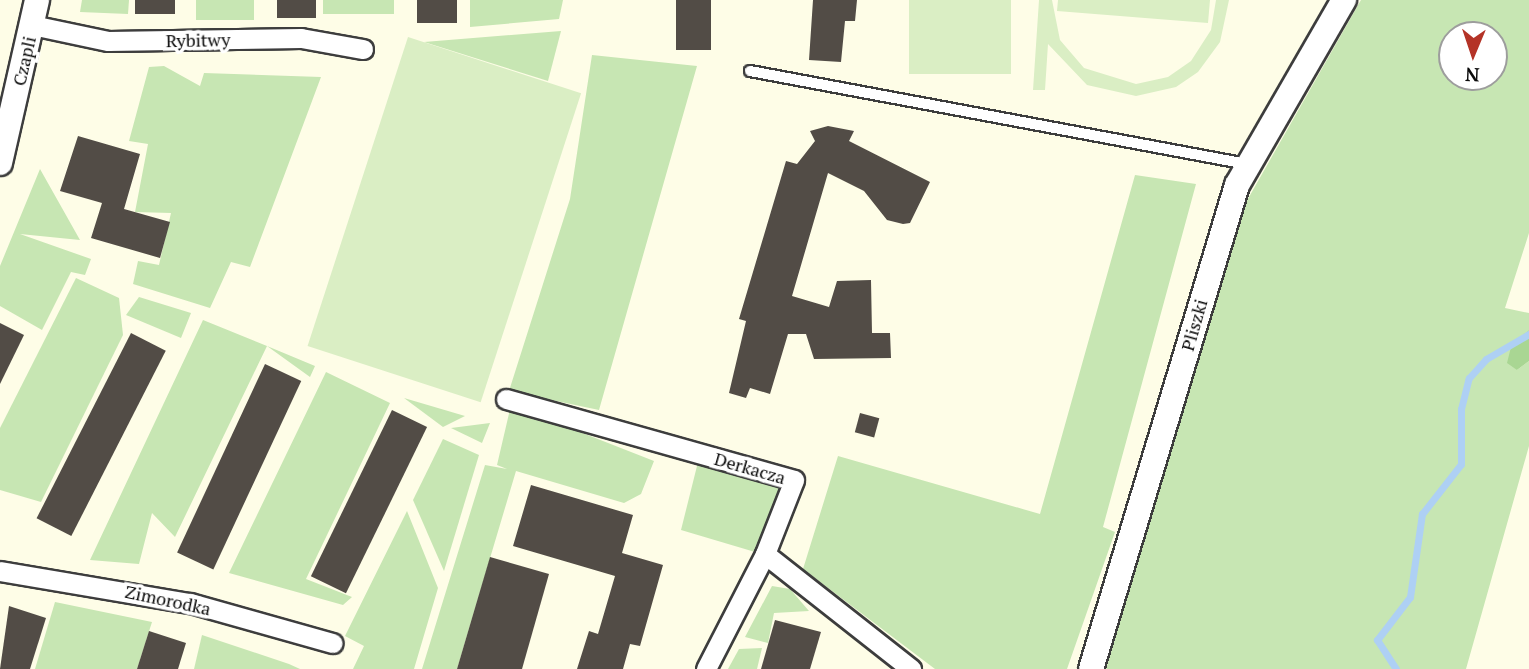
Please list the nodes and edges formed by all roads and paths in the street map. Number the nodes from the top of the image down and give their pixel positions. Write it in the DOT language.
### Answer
graph roads {
  1 [pos="37,0"];
  2 [pos="1344,0"];
  3 [pos="33,25"];
  4 [pos="363,49"];
  5 [pos="750,71"];
  6 [pos="10,78"];
  7 [pos="0,163"];
  8 [pos="1248,164"];
  9 [pos="506,399"];
  10 [pos="765,554"];
  11 [pos="0,571"];
  12 [pos="332,643"];
  13 [pos="706,669"];
  14 [pos="911,669"];
  15 [pos="1091,669"];
  1 -- 3 [label="street, Czapli"];
  2 -- 8 [label="street, Pliszki"];
  3 -- 4 [label="street, Rybitwy"];
  3 -- 6 [label="street, Czapli"];
  5 -- 8 [label="lane"];
  6 -- 7 [label="street, Czapli"];
  8 -- 15 [label="street, Pliszki"];
  9 -- 10 [label="street, Derkacza"];
  10 -- 13 [label="street, Derkacza"];
  10 -- 14 [label="street"];
  11 -- 12 [label="street, Zimorodka"];
}
